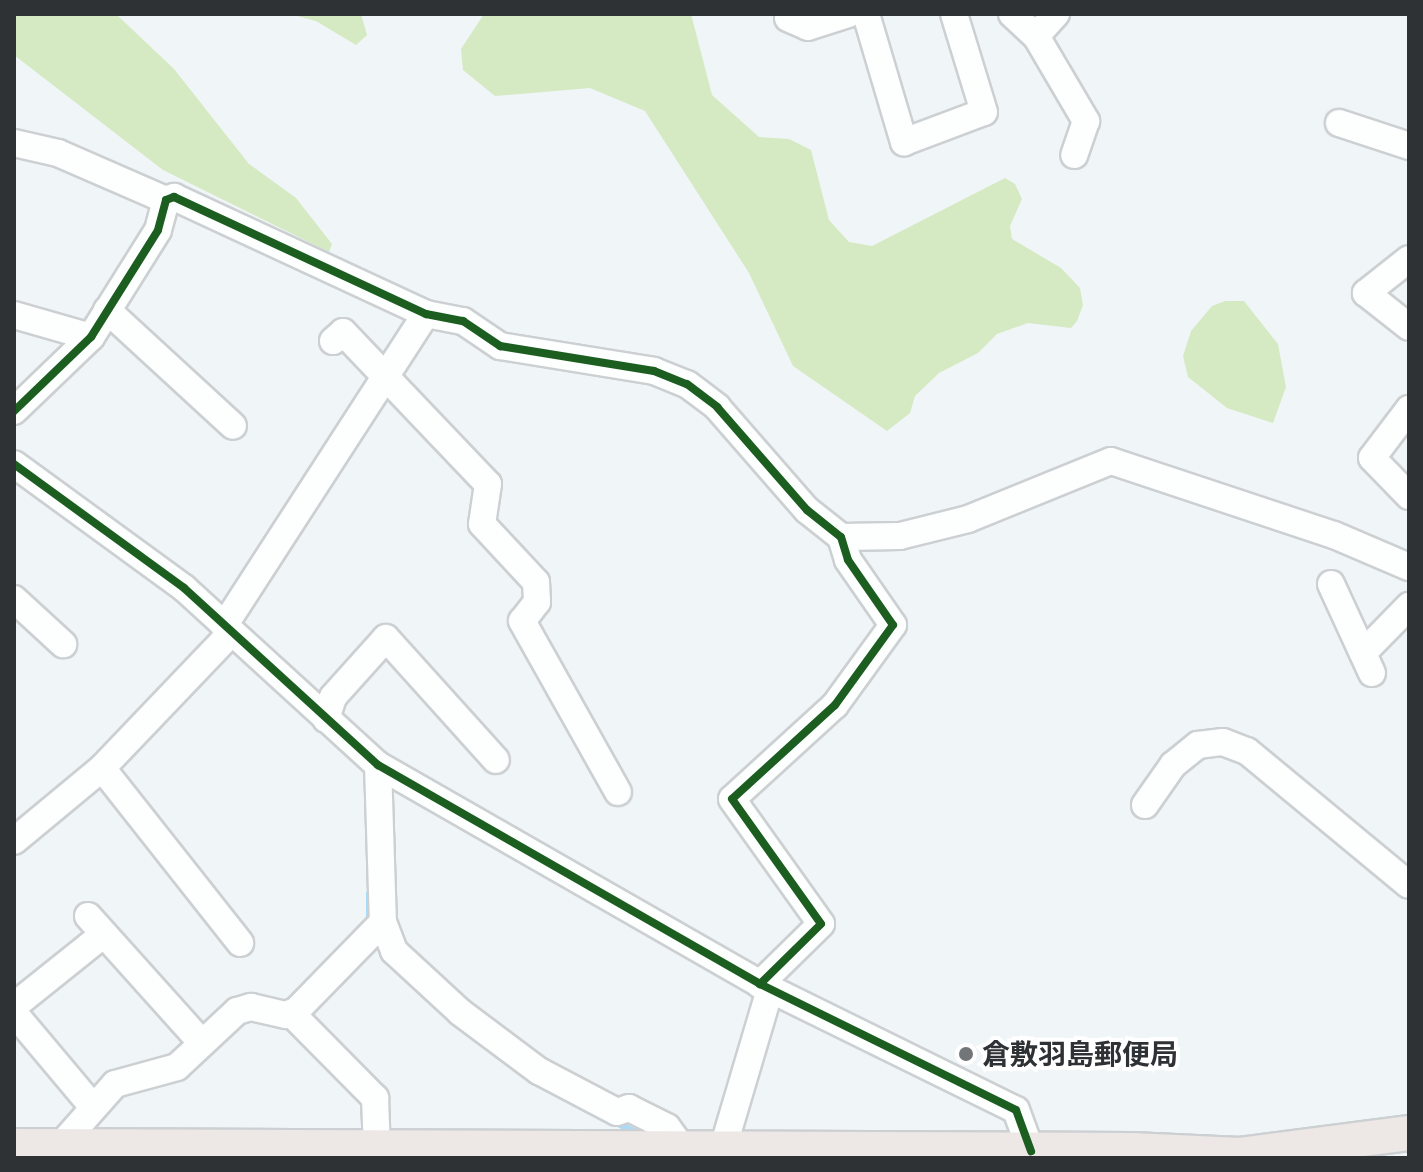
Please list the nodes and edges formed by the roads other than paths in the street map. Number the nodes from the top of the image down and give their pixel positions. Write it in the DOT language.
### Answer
graph roads {
  1 [pos="848,14"];
  2 [pos="866,14"];
  3 [pos="954,14"];
  4 [pos="1012,14"];
  5 [pos="1056,14"];
  6 [pos="788,18"];
  7 [pos="1036,36"];
  8 [pos="1339,123"];
  9 [pos="14,143"];
  10 [pos="1409,146"];
  11 [pos="1074,155"];
  12 [pos="166,200"];
  13 [pos="1409,259"];
  14 [pos="107,310"];
  15 [pos="426,314"];
  16 [pos="14,315"];
  17 [pos="1409,327"];
  18 [pos="91,337"];
  19 [pos="333,341"];
  20 [pos="385,378"];
  21 [pos="1409,409"];
  22 [pos="14,411"];
  23 [pos="233,426"];
  24 [pos="14,464"];
  25 [pos="1409,496"];
  26 [pos="841,537"];
  27 [pos="1381,553"];
  28 [pos="1409,567"];
  29 [pos="1331,584"];
  30 [pos="1409,589"];
  31 [pos="14,599"];
  32 [pos="1409,606"];
  33 [pos="228,630"];
  34 [pos="63,644"];
  35 [pos="326,719"];
  36 [pos="496,760"];
  37 [pos="378,765"];
  38 [pos="102,768"];
  39 [pos="618,792"];
  40 [pos="1145,805"];
  41 [pos="14,841"];
  42 [pos="1409,885"];
  43 [pos="383,922"];
  44 [pos="240,943"];
  45 [pos="765,986"];
  46 [pos="14,1006"];
  47 [pos="14,1013"];
  48 [pos="291,1013"];
  49 [pos="201,1042"];
  50 [pos="92,1106"];
  51 [pos="1409,1133"];
  52 [pos="14,1146"];
  53 [pos="60,1146"];
  54 [pos="682,1148"];
  55 [pos="377,1149"];
  56 [pos="1031,1151"];
  57 [pos="727,1152"];
  58 [pos="1132,1154"];
  59 [pos="1239,1157"];
  1 -- 6 [label="street"];
  2 -- 3 [label="street"];
  4 -- 7 [label="street"];
  5 -- 7 [label="street"];
  7 -- 11 [label="street"];
  8 -- 10 [label="street"];
  9 -- 12 [label="street"];
  12 -- 14 [label="street"];
  12 -- 15 [label="street"];
  13 -- 17 [label="street"];
  14 -- 18 [label="street"];
  14 -- 23 [label="street"];
  15 -- 20 [label="street"];
  15 -- 26 [label="street"];
  16 -- 18 [label="street"];
  18 -- 22 [label="street"];
  19 -- 20 [label="street"];
  20 -- 33 [label="street"];
  20 -- 39 [label="street"];
  21 -- 25 [label="street"];
  24 -- 33 [label="street"];
  26 -- 27 [label="street"];
  26 -- 45 [label="street"];
  27 -- 28 [label="street"];
  27 -- 30 [label="street"];
  29 -- 32 [label="street"];
  31 -- 34 [label="street"];
  33 -- 35 [label="street"];
  33 -- 38 [label="street"];
  35 -- 36 [label="street"];
  35 -- 37 [label="street"];
  37 -- 43 [label="street"];
  37 -- 45 [label="street"];
  38 -- 41 [label="street"];
  38 -- 44 [label="street"];
  40 -- 42 [label="street"];
  43 -- 48 [label="street"];
  43 -- 54 [label="street"];
  45 -- 56 [label="street"];
  45 -- 57 [label="street"];
  46 -- 49 [label="street"];
  47 -- 50 [label="street"];
  48 -- 49 [label="street"];
  48 -- 55 [label="street"];
  49 -- 50 [label="street"];
  50 -- 53 [label="street"];
  51 -- 59 [label="main road"];
  52 -- 53 [label="main road"];
  53 -- 55 [label="main road"];
  54 -- 55 [label="main road"];
  54 -- 57 [label="main road"];
  56 -- 57 [label="main road"];
  56 -- 58 [label="main road"];
  58 -- 59 [label="main road"];
}
